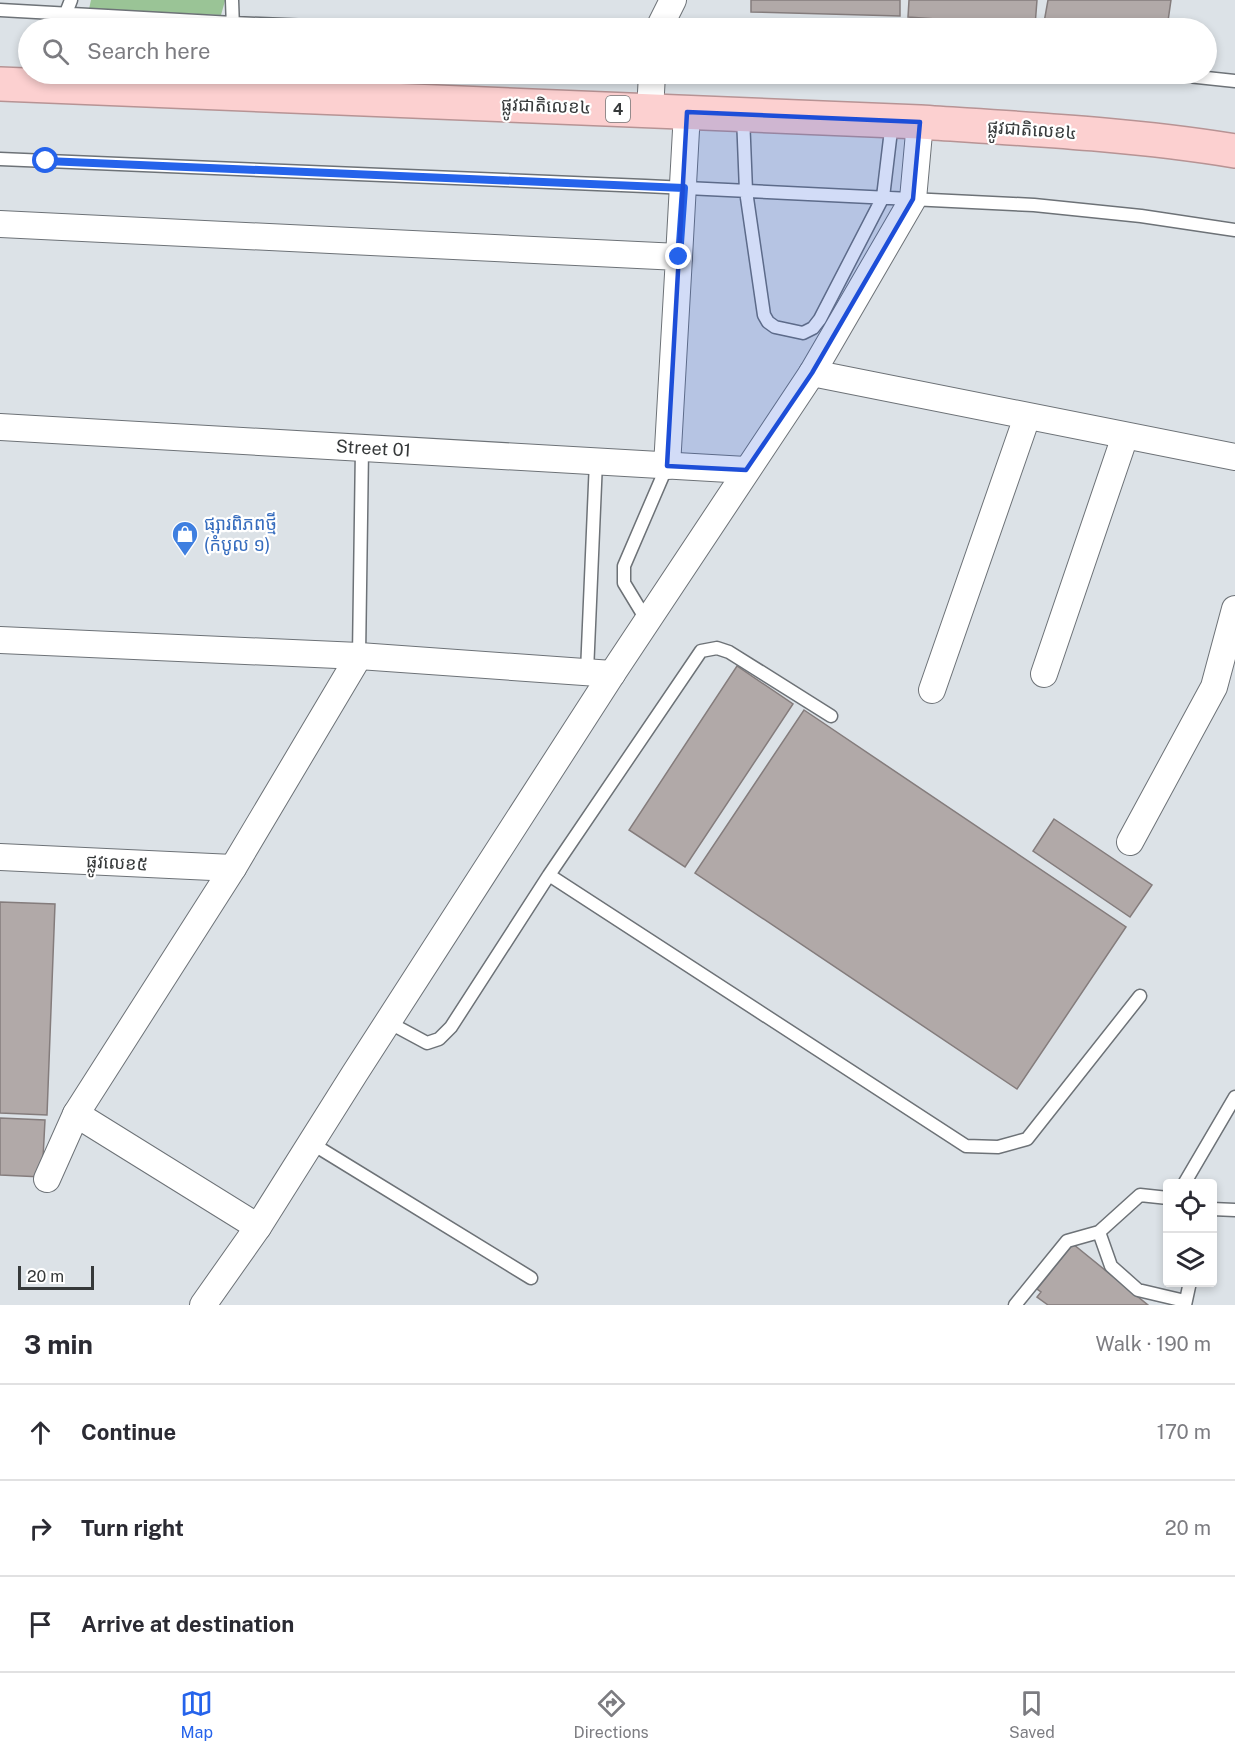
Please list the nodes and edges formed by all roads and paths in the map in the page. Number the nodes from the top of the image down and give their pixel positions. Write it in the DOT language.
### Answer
graph roads {
  1 [pos="71,0"];
  2 [pos="232,0"];
  3 [pos="673,0"];
  4 [pos="0,10"];
  5 [pos="66,13"];
  6 [pos="66,18"];
  7 [pos="130,18"];
  8 [pos="233,18"];
  9 [pos="664,18"];
  10 [pos="1217,79"];
  11 [pos="1235,81"];
  12 [pos="18,83"];
  13 [pos="0,84"];
  14 [pos="148,84"];
  15 [pos="651,84"];
  16 [pos="650,111"];
  17 [pos="687,112"];
  18 [pos="743,115"];
  19 [pos="906,122"];
  20 [pos="1235,151"];
  21 [pos="0,159"];
  22 [pos="684,188"];
  23 [pos="746,191"];
  24 [pos="883,197"];
  25 [pos="913,199"];
  26 [pos="0,224"];
  27 [pos="1235,230"];
  28 [pos="679,257"];
  29 [pos="812,373"];
  30 [pos="1027,417"];
  31 [pos="0,427"];
  32 [pos="1125,436"];
  33 [pos="362,448"];
  34 [pos="1235,458"];
  35 [pos="596,462"];
  36 [pos="667,466"];
  37 [pos="746,470"];
  38 [pos="1235,609"];
  39 [pos="647,621"];
  40 [pos="0,640"];
  41 [pos="359,656"];
  42 [pos="599,673"];
  43 [pos="1044,674"];
  44 [pos="932,690"];
  45 [pos="831,716"];
  46 [pos="1130,842"];
  47 [pos="0,857"];
  48 [pos="233,868"];
  49 [pos="549,875"];
  50 [pos="1140,996"];
  51 [pos="388,1022"];
  52 [pos="1235,1097"];
  53 [pos="76,1114"];
  54 [pos="311,1143"];
  55 [pos="47,1179"];
  56 [pos="1187,1179"];
  57 [pos="1163,1198"];
  58 [pos="1217,1209"];
  59 [pos="1235,1210"];
  60 [pos="258,1227"];
  61 [pos="1099,1232"];
  62 [pos="531,1278"];
  63 [pos="1189,1287"];
  64 [pos="1185,1303"];
  65 [pos="206,1304"];
  66 [pos="1015,1305"];
  1 -- 5 [label="lane"];
  2 -- 8 [label="lane"];
  3 -- 9 [label="street"];
  4 -- 5 [label="lane"];
  5 -- 6 [label="lane"];
  5 -- 7 [label="lane"];
  10 -- 11 [label="lane"];
  12 -- 13 [label="highway, ផ្លូវជាតិលេខ៤ / 4"];
  14 -- 16 [label="highway, ផ្លូវជាតិលេខ៤ / 4"];
  15 -- 16 [label="street"];
  16 -- 17 [label="highway, ផ្លូវជាតិលេខ៤ / 4"];
  17 -- 18 [label="highway, ផ្លូវជាតិលេខ៤ / 4"];
  17 -- 22 [label="street"];
  18 -- 19 [label="highway, ផ្លូវជាតិលេខ៤ / 4"];
  18 -- 23 [label="lane"];
  19 -- 20 [label="highway, ផ្លូវជាតិលេខ៤ / 4"];
  19 -- 24 [label="lane"];
  19 -- 25 [label="street"];
  21 -- 22 [label="lane"];
  22 -- 23 [label="lane"];
  22 -- 28 [label="street"];
  23 -- 24 [label="lane"];
  23 -- 24 [label="lane"];
  24 -- 25 [label="lane"];
  25 -- 27 [label="lane"];
  25 -- 29 [label="street"];
  26 -- 28 [label="street"];
  28 -- 36 [label="street"];
  29 -- 30 [label="street"];
  29 -- 37 [label="street"];
  30 -- 32 [label="street"];
  30 -- 44 [label="street"];
  31 -- 33 [label="street, Street 01"];
  32 -- 34 [label="street"];
  32 -- 43 [label="street"];
  33 -- 35 [label="street, Street 01"];
  33 -- 41 [label="lane"];
  35 -- 36 [label="street, Street 01"];
  35 -- 42 [label="lane"];
  36 -- 37 [label="street, Street 01"];
  36 -- 39 [label="lane"];
  37 -- 39 [label="street"];
  38 -- 46 [label="street"];
  39 -- 42 [label="street"];
  40 -- 41 [label="street"];
  41 -- 42 [label="street"];
  41 -- 48 [label="street"];
  42 -- 51 [label="street"];
  45 -- 49 [label="lane"];
  47 -- 48 [label="street, ផ្លូវលេខ៥"];
  48 -- 53 [label="street"];
  49 -- 50 [label="lane"];
  49 -- 51 [label="lane"];
  51 -- 54 [label="street"];
  52 -- 56 [label="lane"];
  53 -- 55 [label="street"];
  53 -- 60 [label="street"];
  54 -- 60 [label="street"];
  54 -- 62 [label="lane"];
  57 -- 61 [label="lane"];
  58 -- 59 [label="lane"];
  60 -- 65 [label="street"];
  61 -- 64 [label="lane"];
  61 -- 66 [label="lane"];
  63 -- 64 [label="lane"];
}
